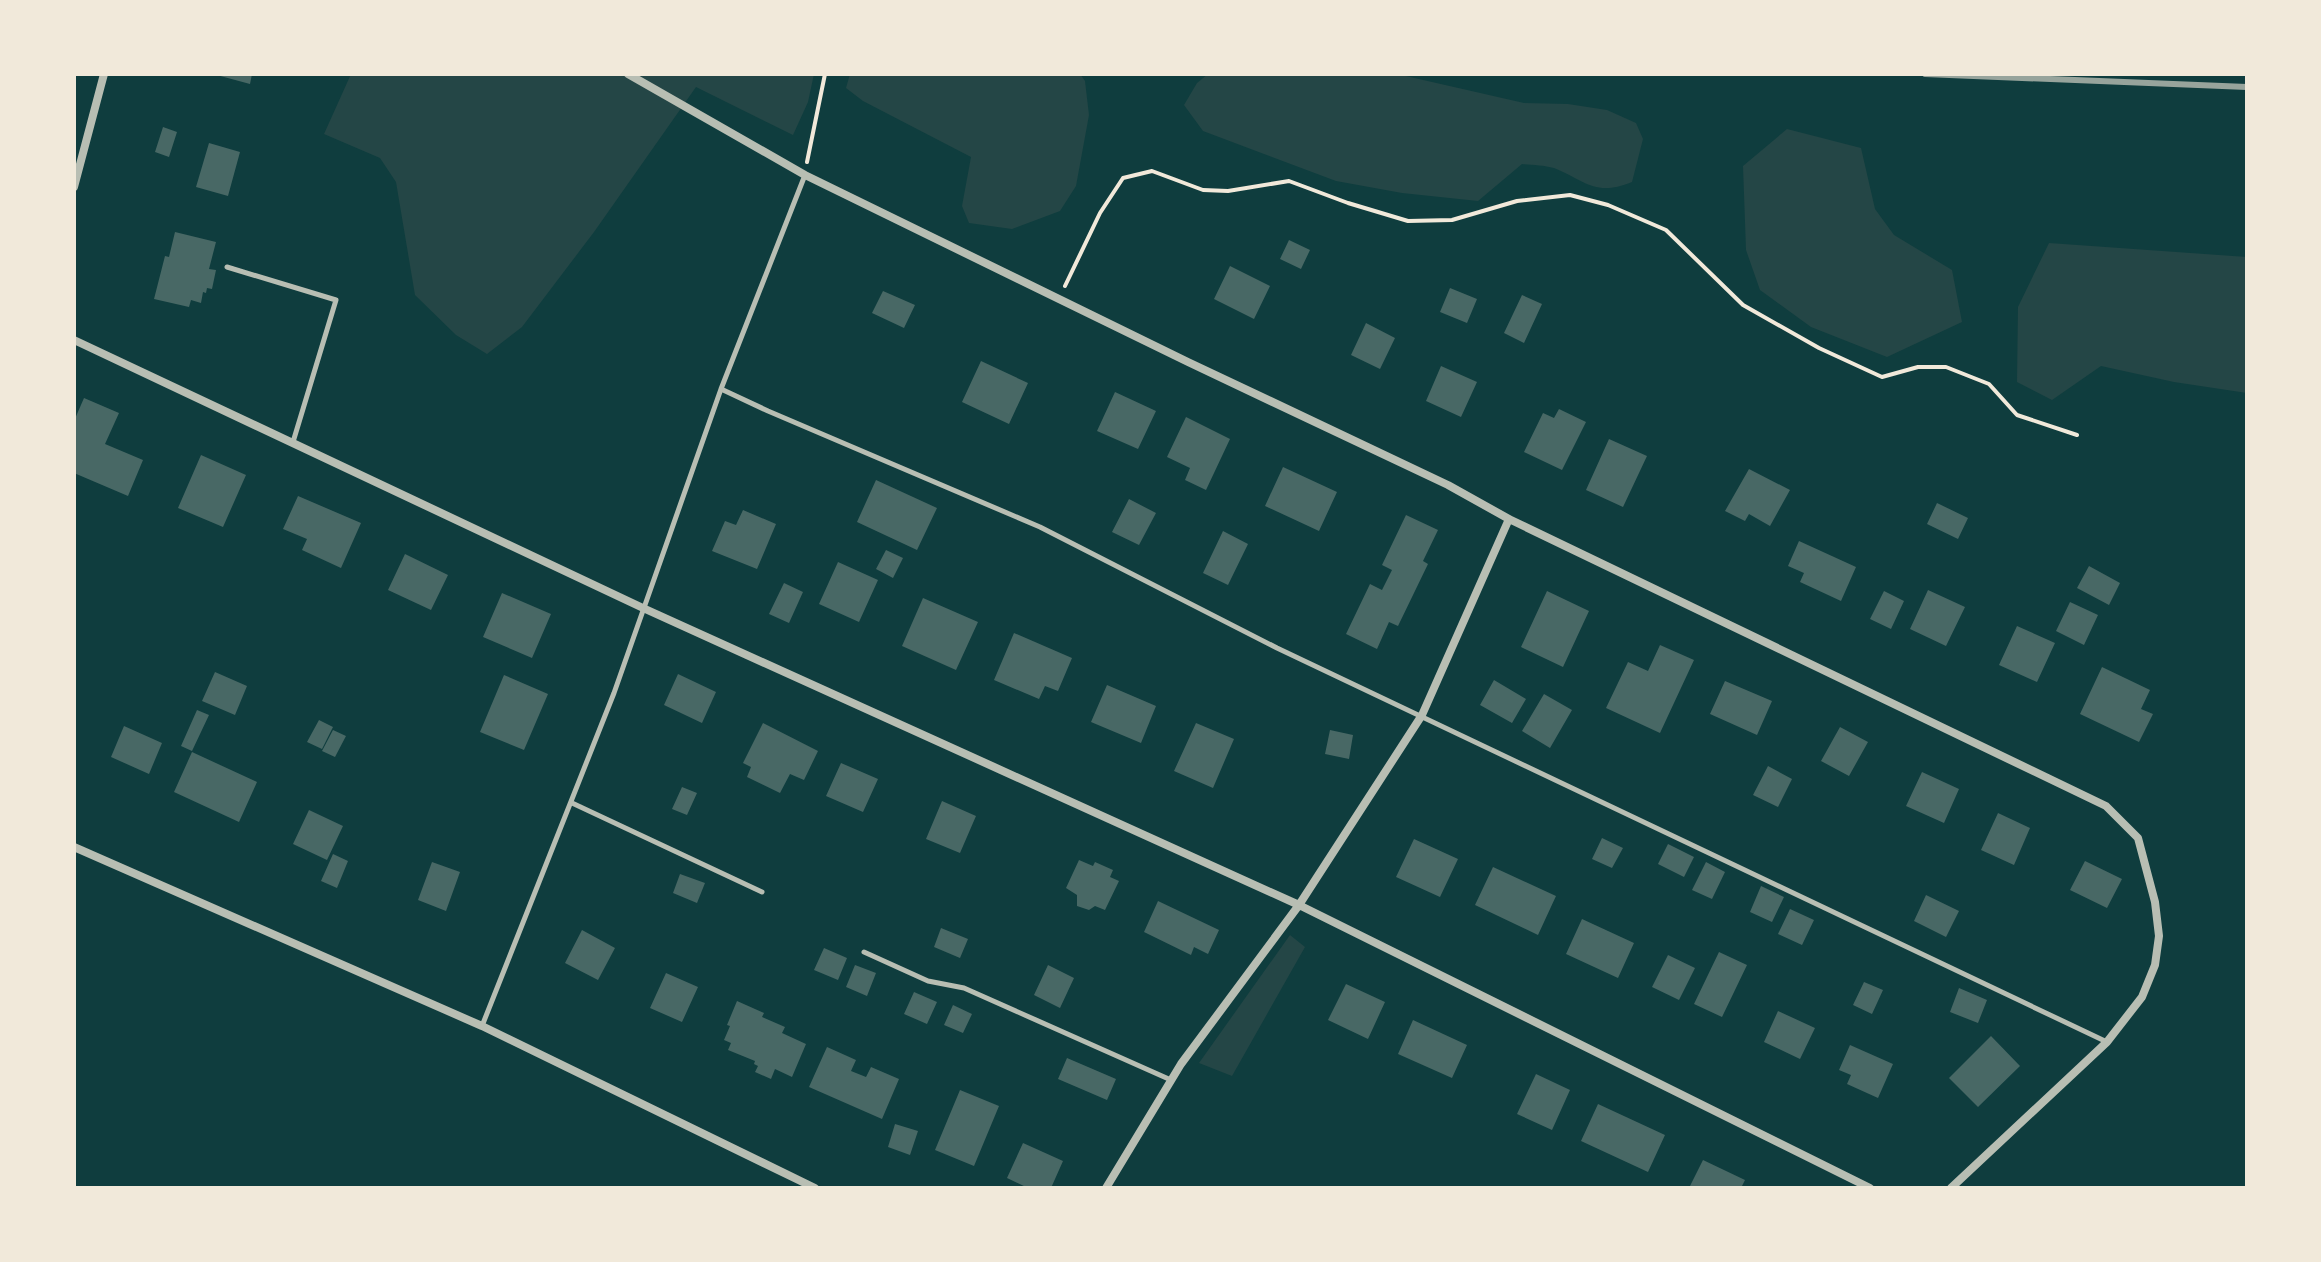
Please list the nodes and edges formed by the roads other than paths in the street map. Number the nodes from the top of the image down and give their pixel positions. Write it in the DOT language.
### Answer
graph roads {
  1 [pos="104,74"];
  2 [pos="628,74"];
  3 [pos="805,175"];
  4 [pos="74,187"];
  5 [pos="227,267"];
  6 [pos="74,340"];
  7 [pos="721,389"];
  8 [pos="293,442"];
  9 [pos="1509,519"];
  10 [pos="643,608"];
  11 [pos="1422,715"];
  12 [pos="572,803"];
  13 [pos="74,847"];
  14 [pos="762,892"];
  15 [pos="1299,905"];
  16 [pos="864,952"];
  17 [pos="482,1026"];
  18 [pos="2107,1042"];
  19 [pos="1172,1080"];
  20 [pos="815,1188"];
  21 [pos="1106,1188"];
  22 [pos="1870,1188"];
  23 [pos="1951,1188"];
  1 -- 4 [label="street"];
  2 -- 3 [label="street"];
  3 -- 7 [label="lane"];
  3 -- 9 [label="street"];
  5 -- 8 [label="lane"];
  6 -- 8 [label="street"];
  7 -- 10 [label="lane"];
  7 -- 11 [label="lane"];
  8 -- 10 [label="street"];
  9 -- 11 [label="street"];
  9 -- 18 [label="street"];
  10 -- 12 [label="lane"];
  10 -- 15 [label="street"];
  11 -- 15 [label="street"];
  11 -- 18 [label="lane"];
  12 -- 14 [label="lane"];
  12 -- 17 [label="lane"];
  13 -- 17 [label="street"];
  15 -- 19 [label="street"];
  15 -- 22 [label="street"];
  16 -- 19 [label="lane"];
  17 -- 20 [label="street"];
  18 -- 23 [label="street"];
  19 -- 21 [label="street"];
}
